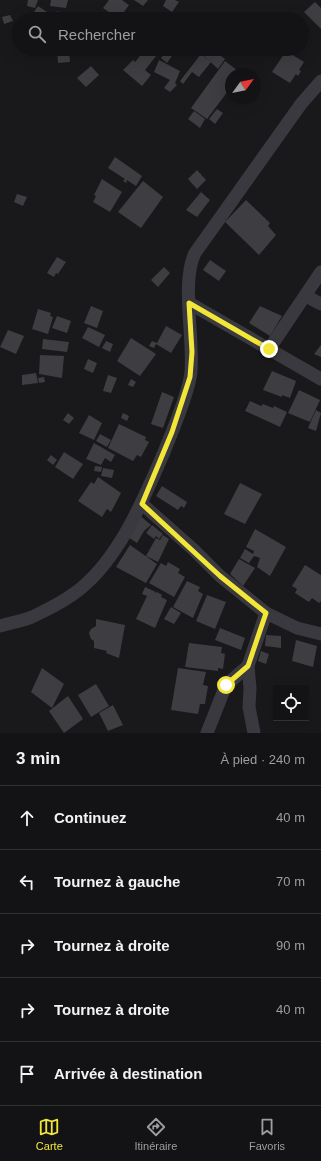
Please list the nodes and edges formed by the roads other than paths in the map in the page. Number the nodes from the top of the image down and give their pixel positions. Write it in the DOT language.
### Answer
graph roads {
  1 [pos="321,81"];
  2 [pos="321,272"];
  3 [pos="306,296"];
  4 [pos="189,303"];
  5 [pos="321,304"];
  6 [pos="269,349"];
  7 [pos="321,379"];
  8 [pos="142,504"];
  9 [pos="266,613"];
  10 [pos="0,626"];
  11 [pos="321,634"];
  12 [pos="248,666"];
  13 [pos="207,733"];
  14 [pos="254,733"];
  1 -- 4 [label="street"];
  2 -- 3 [label="street"];
  3 -- 5 [label="street"];
  3 -- 6 [label="street"];
  4 -- 6 [label="street"];
  4 -- 8 [label="street"];
  6 -- 7 [label="street"];
  8 -- 9 [label="street"];
  8 -- 10 [label="street"];
  9 -- 11 [label="street"];
  9 -- 12 [label="street"];
  12 -- 13 [label="street"];
  12 -- 14 [label="street"];
}
